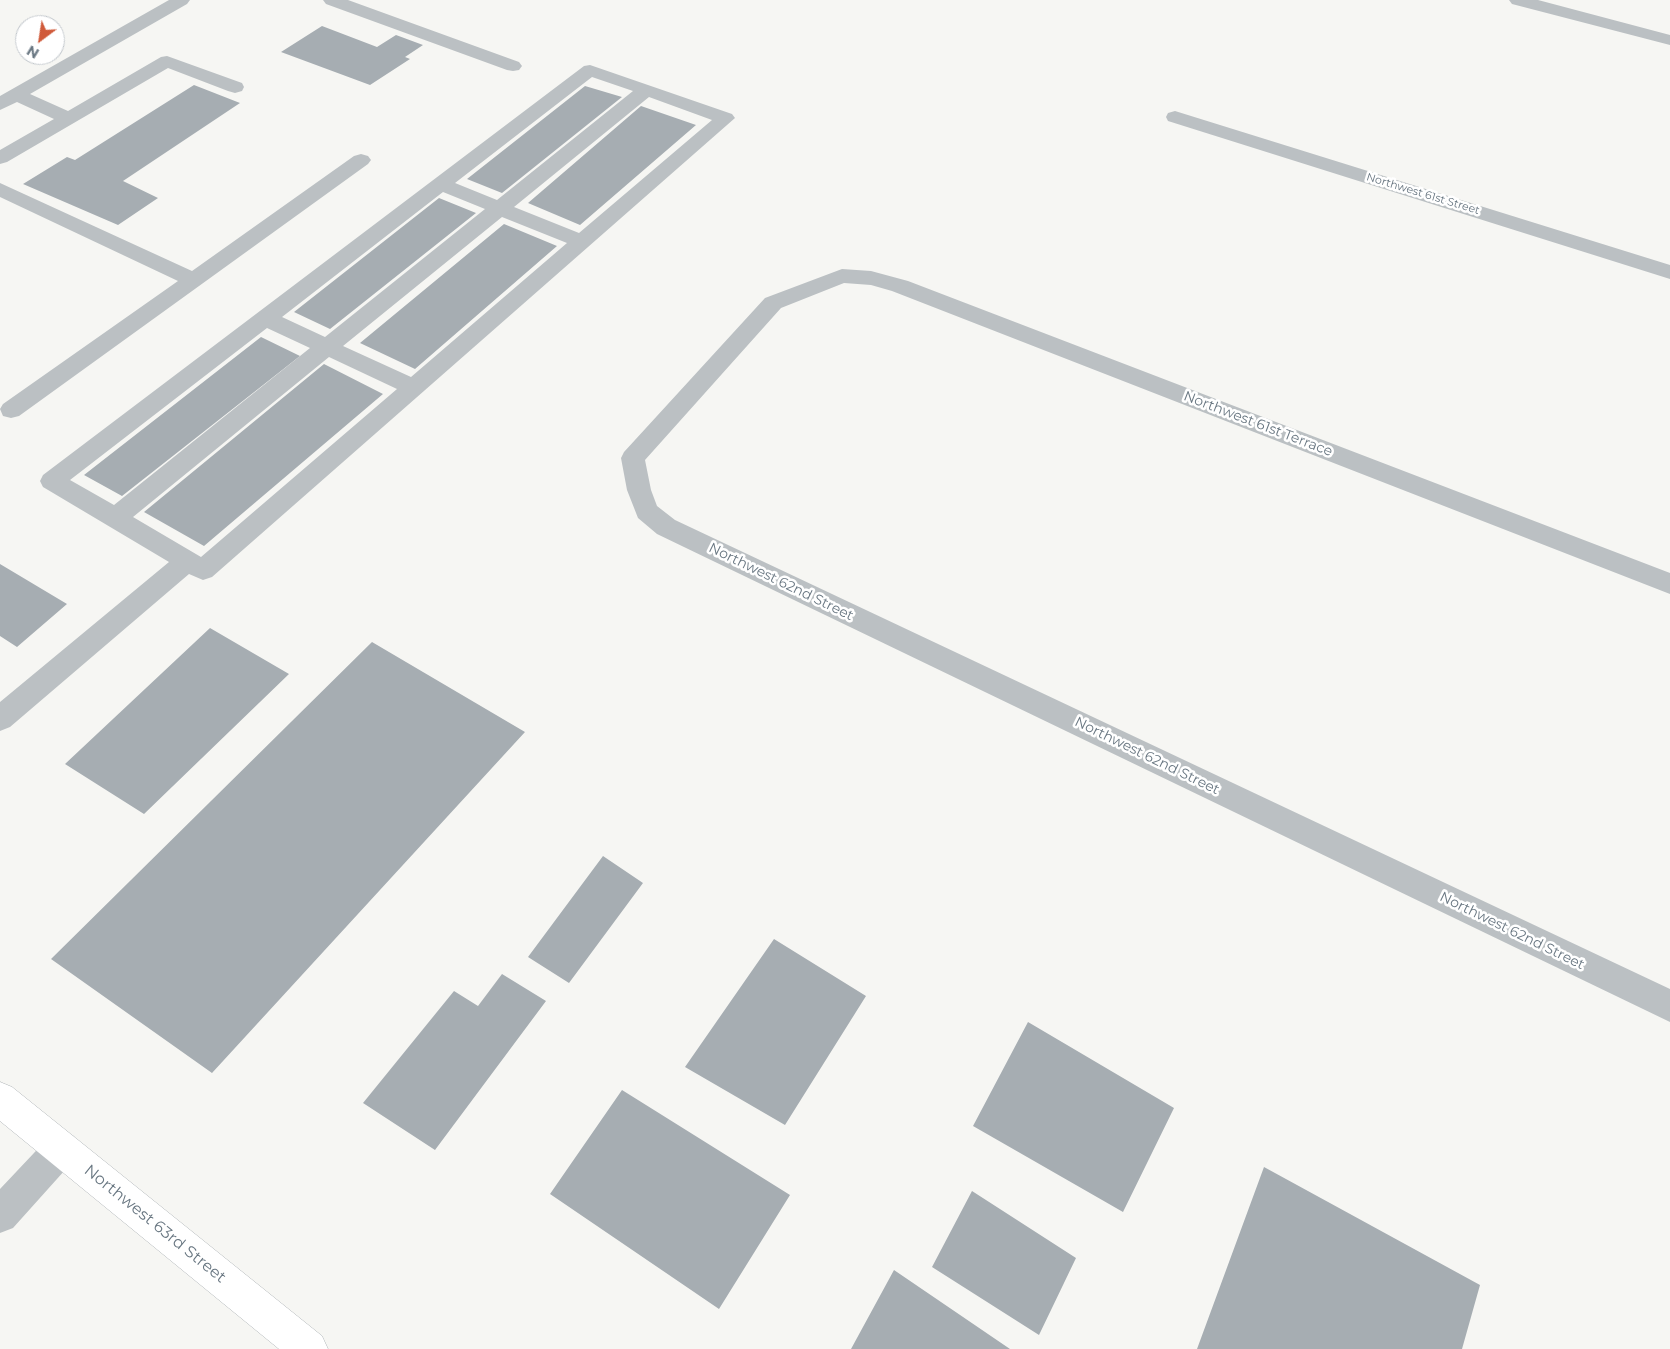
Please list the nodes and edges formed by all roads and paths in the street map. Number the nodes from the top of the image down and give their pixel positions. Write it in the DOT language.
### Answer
graph roads {
  1 [pos="181,0"];
  2 [pos="332,0"];
  3 [pos="1518,0"];
  4 [pos="1670,40"];
  5 [pos="513,66"];
  6 [pos="235,86"];
  7 [pos="646,90"];
  8 [pos="8,99"];
  9 [pos="1175,117"];
  10 [pos="69,118"];
  11 [pos="0,158"];
  12 [pos="362,160"];
  13 [pos="441,184"];
  14 [pos="0,189"];
  15 [pos="500,208"];
  16 [pos="582,242"];
  17 [pos="1670,272"];
  18 [pos="842,276"];
  19 [pos="194,280"];
  20 [pos="265,318"];
  21 [pos="327,347"];
  22 [pos="414,388"];
  23 [pos="11,410"];
  24 [pos="115,518"];
  25 [pos="188,561"];
  26 [pos="1670,584"];
  27 [pos="0,719"];
  28 [pos="1670,1006"];
  29 [pos="0,1098"];
  30 [pos="62,1148"];
  31 [pos="0,1215"];
  32 [pos="309,1349"];
  1 -- 8 [label="street"];
  2 -- 5 [label="street"];
  3 -- 4 [label="street"];
  6 -- 10 [label="street"];
  7 -- 13 [label="street"];
  7 -- 15 [label="street"];
  7 -- 16 [label="street"];
  8 -- 10 [label="street"];
  9 -- 17 [label="street, Northwest 61st Street"];
  10 -- 11 [label="street"];
  12 -- 19 [label="street"];
  13 -- 15 [label="street"];
  13 -- 20 [label="street"];
  14 -- 19 [label="street"];
  15 -- 16 [label="street"];
  15 -- 21 [label="street"];
  16 -- 22 [label="street"];
  18 -- 26 [label="street, Northwest 61st Terrace"];
  18 -- 28 [label="street, Northwest 62nd Street"];
  19 -- 23 [label="street"];
  20 -- 21 [label="street"];
  20 -- 24 [label="street"];
  21 -- 22 [label="street"];
  21 -- 24 [label="street"];
  22 -- 25 [label="street"];
  24 -- 25 [label="street"];
  25 -- 27 [label="street"];
  29 -- 30 [label="main road, Northwest 63rd Street"];
  30 -- 31 [label="street"];
  30 -- 32 [label="main road, Northwest 63rd Street"];
}
